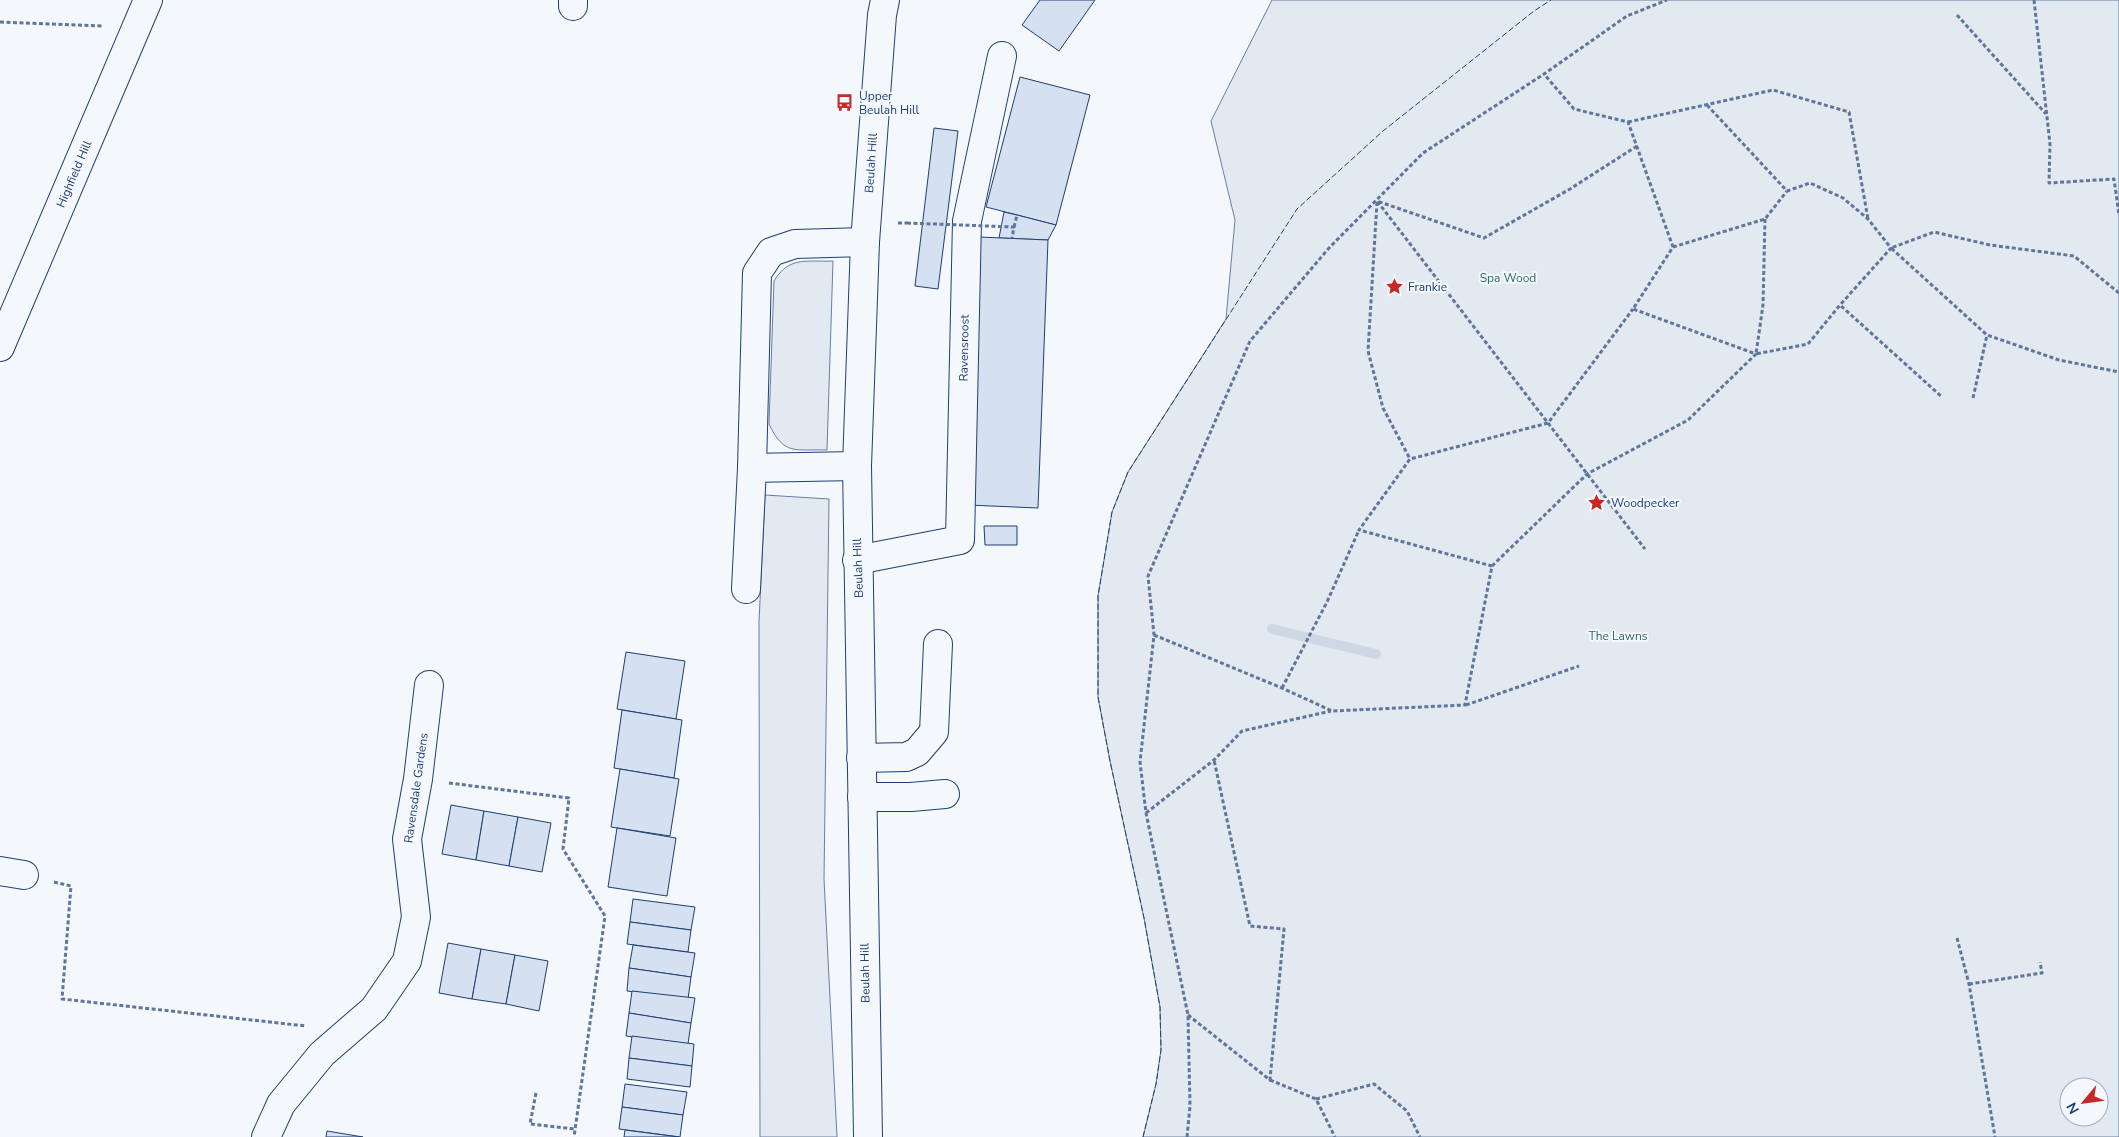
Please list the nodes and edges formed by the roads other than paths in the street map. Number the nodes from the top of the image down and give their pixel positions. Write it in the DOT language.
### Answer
graph roads {
  1 [pos="148,0"];
  2 [pos="885,0"];
  3 [pos="1002,56"];
  4 [pos="865,242"];
  5 [pos="0,347"];
  6 [pos="857,466"];
  7 [pos="752,468"];
  8 [pos="858,560"];
  9 [pos="746,589"];
  10 [pos="938,644"];
  11 [pos="429,685"];
  12 [pos="862,758"];
  13 [pos="945,794"];
  14 [pos="862,797"];
  15 [pos="266,1137"];
  16 [pos="868,1137"];
  1 -- 5 [label="street, Highfield Hill"];
  2 -- 4 [label="street, Beulah Hill"];
  3 -- 8 [label="street, Ravensroost"];
  4 -- 6 [label="street, Beulah Hill"];
  4 -- 7 [label="street"];
  6 -- 7 [label="street"];
  6 -- 8 [label="street, Beulah Hill"];
  7 -- 9 [label="street"];
  8 -- 12 [label="street, Beulah Hill"];
  10 -- 12 [label="street"];
  11 -- 15 [label="street, Ravensdale Gardens"];
  12 -- 14 [label="street, Beulah Hill"];
  13 -- 14 [label="street"];
  14 -- 16 [label="street, Beulah Hill"];
}
